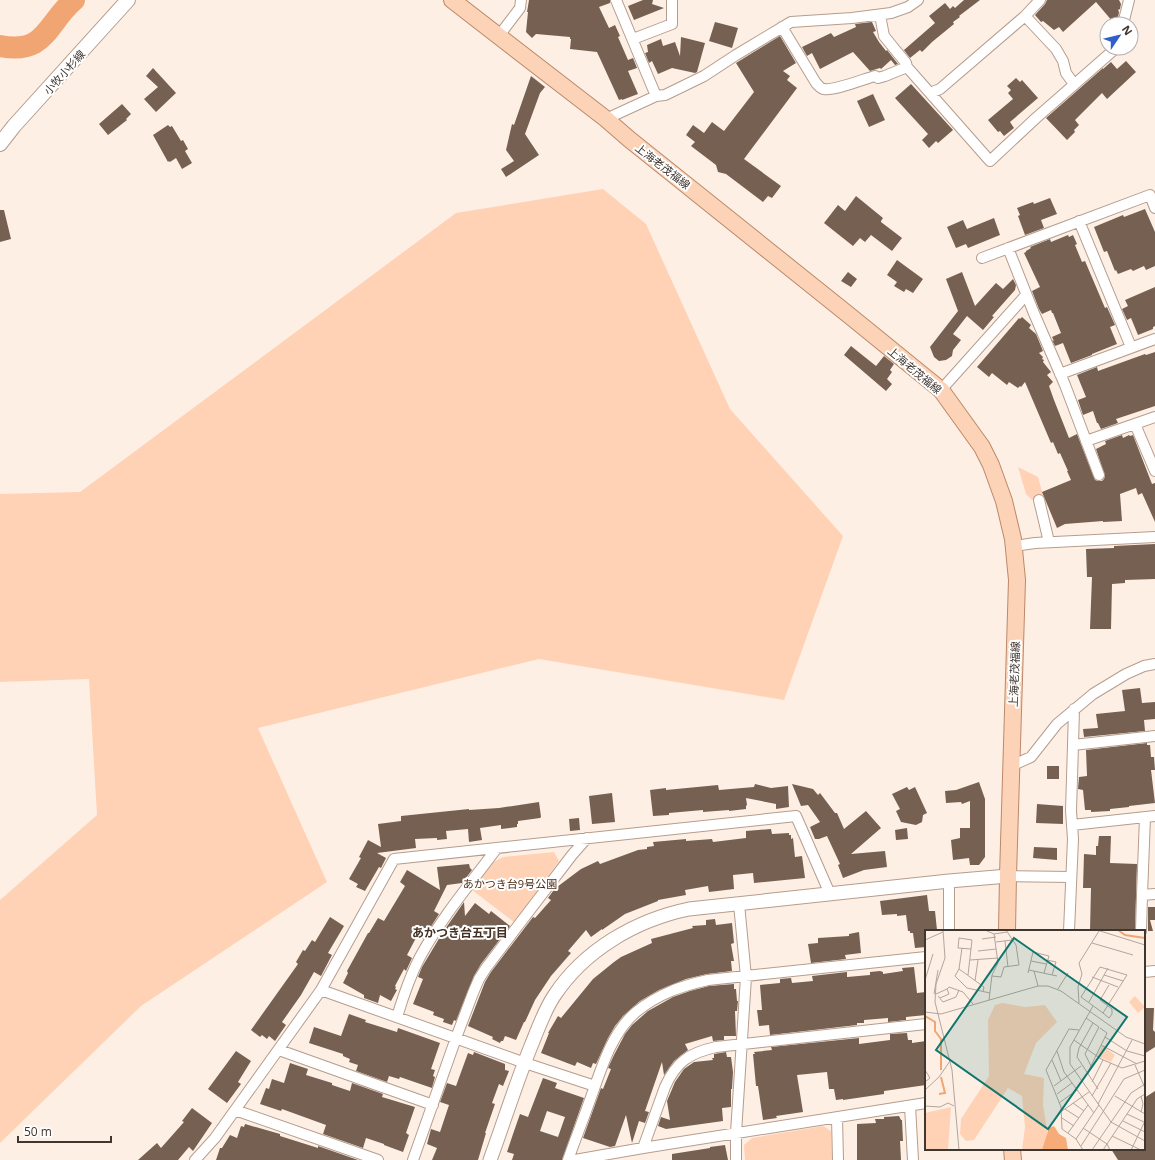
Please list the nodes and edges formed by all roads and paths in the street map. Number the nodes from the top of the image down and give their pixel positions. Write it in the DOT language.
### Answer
graph roads {
  1 [pos="128,0"];
  2 [pos="452,0"];
  3 [pos="521,0"];
  4 [pos="616,0"];
  5 [pos="672,0"];
  6 [pos="918,0"];
  7 [pos="1040,0"];
  8 [pos="1129,0"];
  9 [pos="880,15"];
  10 [pos="1025,16"];
  11 [pos="1125,16"];
  12 [pos="782,27"];
  13 [pos="498,37"];
  14 [pos="633,39"];
  15 [pos="1107,56"];
  16 [pos="907,67"];
  17 [pos="1074,84"];
  18 [pos="930,93"];
  19 [pos="656,96"];
  20 [pos="606,119"];
  21 [pos="0,144"];
  22 [pos="1155,208"];
  23 [pos="1079,221"];
  24 [pos="1008,248"];
  25 [pos="982,258"];
  26 [pos="1026,295"];
  27 [pos="1155,339"];
  28 [pos="1131,347"];
  29 [pos="1060,374"];
  30 [pos="941,390"];
  31 [pos="1155,417"];
  32 [pos="1135,424"];
  33 [pos="1086,441"];
  34 [pos="1155,471"];
  35 [pos="1100,475"];
  36 [pos="1039,500"];
  37 [pos="1155,537"];
  38 [pos="1048,542"];
  39 [pos="1014,546"];
  40 [pos="1155,664"];
  41 [pos="1074,709"];
  42 [pos="1155,736"];
  43 [pos="1073,744"];
  44 [pos="1011,766"];
  45 [pos="1150,817"];
  46 [pos="1072,825"];
  47 [pos="587,838"];
  48 [pos="497,848"];
  49 [pos="1008,876"];
  50 [pos="1070,877"];
  51 [pos="949,880"];
  52 [pos="830,894"];
  53 [pos="1155,894"];
  54 [pos="1142,895"];
  55 [pos="739,904"];
  56 [pos="950,930"];
  57 [pos="1007,930"];
  58 [pos="1069,930"];
  59 [pos="1141,930"];
  60 [pos="925,957"];
  61 [pos="1155,971"];
  62 [pos="1145,972"];
  63 [pos="746,976"];
  64 [pos="321,990"];
  65 [pos="397,1017"];
  66 [pos="925,1024"];
  67 [pos="456,1038"];
  68 [pos="742,1044"];
  69 [pos="279,1050"];
  70 [pos="525,1062"];
  71 [pos="595,1086"];
  72 [pos="925,1103"];
  73 [pos="433,1105"];
  74 [pos="910,1106"];
  75 [pos="235,1110"];
  76 [pos="837,1118"];
  77 [pos="736,1133"];
  78 [pos="643,1148"];
  79 [pos="1012,1150"];
  80 [pos="195,1160"];
  81 [pos="378,1160"];
  82 [pos="413,1160"];
  83 [pos="490,1160"];
  84 [pos="568,1160"];
  85 [pos="575,1160"];
  86 [pos="736,1160"];
  87 [pos="838,1160"];
  88 [pos="913,1160"];
  89 [pos="1013,1160"];
  1 -- 21 [label="main road, 小牧小杉線"];
  2 -- 13 [label="main road, 上海老茂福線"];
  3 -- 13 [label="street"];
  4 -- 14 [label="street"];
  5 -- 14 [label="street"];
  6 -- 9 [label="street"];
  7 -- 10 [label="street"];
  8 -- 11 [label="street"];
  9 -- 12 [label="street"];
  9 -- 16 [label="street"];
  10 -- 17 [label="street"];
  10 -- 18 [label="street"];
  12 -- 16 [label="street"];
  12 -- 19 [label="street"];
  13 -- 20 [label="main road, 上海老茂福線"];
  14 -- 19 [label="street"];
  15 -- 17 [label="street"];
  16 -- 18 [label="street"];
  17 -- 18 [label="street"];
  19 -- 20 [label="street"];
  20 -- 30 [label="main road, 上海老茂福線"];
  22 -- 23 [label="street"];
  23 -- 24 [label="street"];
  23 -- 28 [label="street"];
  24 -- 25 [label="street"];
  24 -- 26 [label="street"];
  26 -- 29 [label="street"];
  26 -- 30 [label="street"];
  27 -- 28 [label="street"];
  28 -- 29 [label="street"];
  29 -- 33 [label="street"];
  30 -- 39 [label="main road, 上海老茂福線"];
  31 -- 32 [label="street"];
  32 -- 33 [label="street"];
  32 -- 34 [label="street"];
  33 -- 35 [label="street"];
  36 -- 38 [label="street"];
  37 -- 38 [label="street"];
  38 -- 39 [label="street"];
  39 -- 44 [label="main road, 上海老茂福線"];
  40 -- 41 [label="street"];
  41 -- 43 [label="street"];
  41 -- 44 [label="street"];
  42 -- 43 [label="street"];
  43 -- 46 [label="street"];
  44 -- 49 [label="main road, 上海老茂福線"];
  45 -- 46 [label="street"];
  45 -- 54 [label="street"];
  46 -- 50 [label="street"];
  47 -- 48 [label="street"];
  47 -- 52 [label="street"];
  47 -- 67 [label="street"];
  48 -- 64 [label="street"];
  48 -- 65 [label="street"];
  49 -- 50 [label="street"];
  49 -- 51 [label="street"];
  49 -- 57 [label="main road, 上海老茂福線"];
  50 -- 58 [label="street"];
  51 -- 52 [label="street"];
  51 -- 56 [label="street"];
  52 -- 55 [label="street"];
  53 -- 54 [label="street"];
  54 -- 59 [label="street"];
  55 -- 63 [label="street"];
  55 -- 70 [label="street"];
  60 -- 63 [label="street"];
  61 -- 62 [label="street"];
  63 -- 68 [label="street"];
  63 -- 71 [label="street"];
  64 -- 65 [label="street"];
  64 -- 69 [label="street"];
  65 -- 67 [label="street"];
  66 -- 68 [label="street"];
  67 -- 70 [label="street"];
  67 -- 73 [label="street"];
  68 -- 77 [label="street"];
  68 -- 78 [label="street"];
  69 -- 73 [label="street"];
  69 -- 75 [label="street"];
  70 -- 71 [label="street"];
  70 -- 83 [label="street"];
  71 -- 84 [label="street"];
  72 -- 74 [label="street"];
  73 -- 82 [label="street"];
  74 -- 76 [label="street"];
  74 -- 88 [label="street"];
  75 -- 80 [label="street"];
  75 -- 81 [label="street"];
  76 -- 77 [label="street"];
  76 -- 87 [label="street"];
  77 -- 78 [label="street"];
  77 -- 86 [label="street"];
  78 -- 85 [label="street"];
  79 -- 89 [label="main road"];
}
